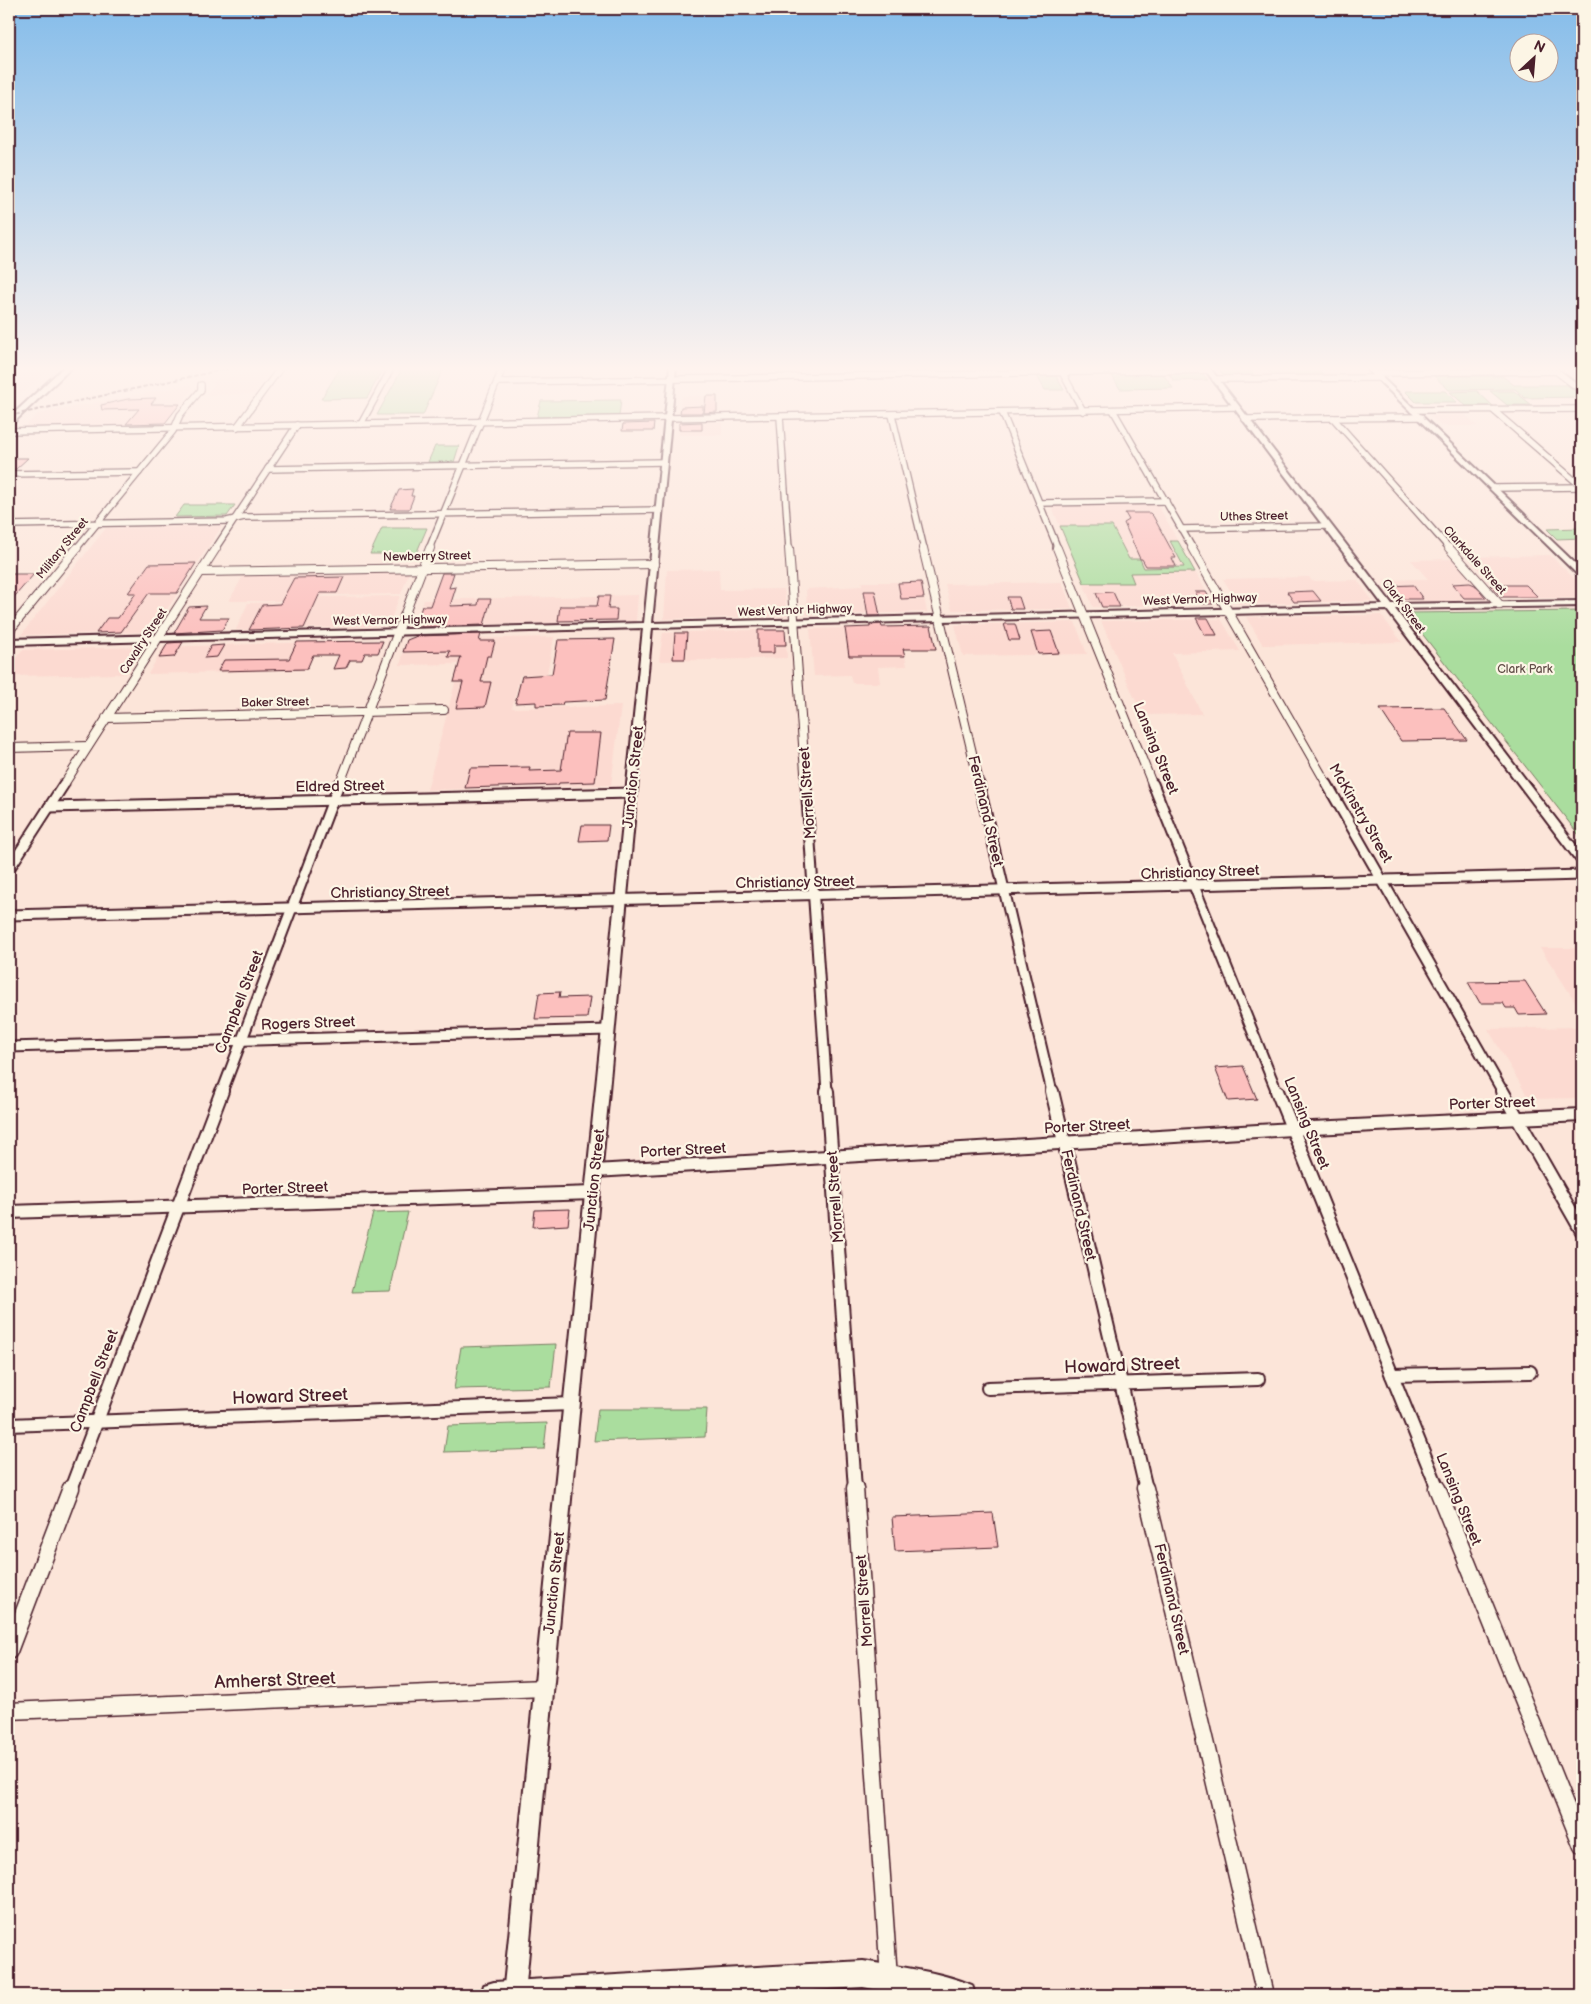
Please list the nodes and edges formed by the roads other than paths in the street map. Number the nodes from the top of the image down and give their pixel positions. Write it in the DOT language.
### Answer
graph roads {
  1 [pos="149,461"];
  2 [pos="273,461"];
  3 [pos="464,461"];
  4 [pos="783,461"];
  5 [pos="903,461"];
  6 [pos="1022,461"];
  7 [pos="1142,461"];
  8 [pos="1277,461"];
  9 [pos="1371,461"];
  10 [pos="1466,461"];
  11 [pos="1551,461"];
  12 [pos="664,462"];
  13 [pos="462,465"];
  14 [pos="268,468"];
  15 [pos="139,472"];
  16 [pos="9,474"];
  17 [pos="1582,487"];
  18 [pos="1494,488"];
  19 [pos="1166,502"];
  20 [pos="1039,504"];
  21 [pos="659,510"];
  22 [pos="444,513"];
  23 [pos="235,519"];
  24 [pos="97,523"];
  25 [pos="9,525"];
  26 [pos="1327,526"];
  27 [pos="1181,528"];
  28 [pos="654,564"];
  29 [pos="423,568"];
  30 [pos="201,572"];
  31 [pos="1582,574"];
  32 [pos="1582,603"];
  33 [pos="1500,605"];
  34 [pos="1389,607"];
  35 [pos="1228,611"];
  36 [pos="1084,614"];
  37 [pos="940,618"];
  38 [pos="795,622"];
  39 [pos="648,626"];
  40 [pos="9,631"];
  41 [pos="397,633"];
  42 [pos="157,639"];
  43 [pos="9,642"];
  44 [pos="444,710"];
  45 [pos="367,711"];
  46 [pos="106,718"];
  47 [pos="88,746"];
  48 [pos="9,748"];
  49 [pos="632,793"];
  50 [pos="333,800"];
  51 [pos="49,807"];
  52 [pos="1582,860"];
  53 [pos="9,869"];
  54 [pos="1582,875"];
  55 [pos="1383,881"];
  56 [pos="1194,886"];
  57 [pos="1005,891"];
  58 [pos="814,896"];
  59 [pos="621,900"];
  60 [pos="292,908"];
  61 [pos="9,915"];
  62 [pos="608,1030"];
  63 [pos="242,1040"];
  64 [pos="9,1047"];
  65 [pos="1582,1114"];
  66 [pos="1518,1117"];
  67 [pos="1292,1129"];
  68 [pos="1065,1142"];
  69 [pos="832,1156"];
  70 [pos="595,1171"];
  71 [pos="592,1193"];
  72 [pos="178,1206"];
  73 [pos="9,1212"];
  74 [pos="1582,1231"];
  75 [pos="1530,1372"];
  76 [pos="1392,1376"];
  77 [pos="1258,1378"];
  78 [pos="1121,1383"];
  79 [pos="988,1388"];
  80 [pos="572,1404"];
  81 [pos="96,1422"];
  82 [pos="9,1425"];
  83 [pos="9,1651"];
  84 [pos="544,1688"];
  85 [pos="9,1711"];
  86 [pos="1582,1846"];
  87 [pos="889,1978"];
  88 [pos="504,1995"];
  89 [pos="962,1995"];
  90 [pos="1265,1995"];
  1 -- 15 [label="street, Military Street"];
  2 -- 14 [label="street, Cavalry Street"];
  3 -- 13 [label="street, Campbell Street"];
  4 -- 38 [label="street, Morrell Street"];
  5 -- 37 [label="street, Ferdinand Street"];
  6 -- 20 [label="street, Lansing Street"];
  7 -- 19 [label="street, McKinstry Street"];
  8 -- 26 [label="street, Clark Street"];
  9 -- 33 [label="street, Clarkdale Street"];
  10 -- 18 [label="street"];
  11 -- 17 [label="street"];
  12 -- 13 [label="street"];
  12 -- 21 [label="street, Junction Street"];
  13 -- 14 [label="street"];
  13 -- 22 [label="street, Campbell Street"];
  14 -- 23 [label="street, Cavalry Street"];
  15 -- 16 [label="street"];
  15 -- 24 [label="street, Military Street"];
  17 -- 18 [label="street"];
  18 -- 31 [label="street"];
  19 -- 20 [label="street"];
  19 -- 27 [label="street, McKinstry Street"];
  20 -- 36 [label="street, Lansing Street"];
  21 -- 22 [label="street"];
  21 -- 28 [label="street, Junction Street"];
  22 -- 23 [label="street"];
  22 -- 29 [label="street, Campbell Street"];
  23 -- 24 [label="street"];
  23 -- 30 [label="street, Cavalry Street"];
  24 -- 25 [label="street"];
  24 -- 40 [label="street, Military Street"];
  26 -- 27 [label="street, Uthes Street"];
  26 -- 34 [label="street, Clark Street"];
  27 -- 35 [label="street, McKinstry Street"];
  28 -- 29 [label="street, Newberry Street"];
  28 -- 39 [label="street, Junction Street"];
  29 -- 30 [label="street, Newberry Street"];
  29 -- 41 [label="street, Campbell Street"];
  30 -- 42 [label="street, Cavalry Street"];
  32 -- 33 [label="street, West Vernor Highway"];
  33 -- 34 [label="street, West Vernor Highway"];
  34 -- 35 [label="street, West Vernor Highway"];
  34 -- 52 [label="street, Clark Street"];
  35 -- 36 [label="street, West Vernor Highway"];
  35 -- 55 [label="street, McKinstry Street"];
  36 -- 37 [label="street, West Vernor Highway"];
  36 -- 56 [label="street, Lansing Street"];
  37 -- 38 [label="street, West Vernor Highway"];
  37 -- 57 [label="street, Ferdinand Street"];
  38 -- 39 [label="street, West Vernor Highway"];
  38 -- 58 [label="street, Morrell Street"];
  39 -- 41 [label="street, West Vernor Highway"];
  39 -- 49 [label="street, Junction Street"];
  41 -- 42 [label="street, West Vernor Highway"];
  41 -- 45 [label="street, Campbell Street"];
  42 -- 43 [label="street, West Vernor Highway"];
  42 -- 46 [label="street, Cavalry Street"];
  44 -- 45 [label="street, Baker Street"];
  45 -- 46 [label="street, Baker Street"];
  45 -- 50 [label="street, Campbell Street"];
  46 -- 47 [label="street, Cavalry Street"];
  47 -- 48 [label="street"];
  47 -- 51 [label="street, Cavalry Street"];
  49 -- 50 [label="street, Eldred Street"];
  49 -- 59 [label="street, Junction Street"];
  50 -- 51 [label="street, Eldred Street"];
  50 -- 60 [label="street, Campbell Street"];
  51 -- 53 [label="street, Cavalry Street"];
  54 -- 55 [label="street, Christiancy Street"];
  55 -- 56 [label="street, Christiancy Street"];
  55 -- 66 [label="street, McKinstry Street"];
  56 -- 57 [label="street, Christiancy Street"];
  56 -- 67 [label="street, Lansing Street"];
  57 -- 58 [label="street, Christiancy Street"];
  57 -- 68 [label="street, Ferdinand Street"];
  58 -- 59 [label="street, Christiancy Street"];
  58 -- 69 [label="street, Morrell Street"];
  59 -- 60 [label="street, Christiancy Street"];
  59 -- 62 [label="street, Junction Street"];
  60 -- 61 [label="street, Christiancy Street"];
  60 -- 63 [label="street, Campbell Street"];
  62 -- 63 [label="street, Rogers Street"];
  62 -- 70 [label="street, Junction Street"];
  63 -- 64 [label="street, Rogers Street"];
  63 -- 72 [label="street, Campbell Street"];
  65 -- 66 [label="street, Porter Street"];
  66 -- 67 [label="street, Porter Street"];
  66 -- 74 [label="street, McKinstry Street"];
  67 -- 68 [label="street, Porter Street"];
  67 -- 76 [label="street, Lansing Street"];
  68 -- 69 [label="street, Porter Street"];
  68 -- 78 [label="street, Ferdinand Street"];
  69 -- 70 [label="street, Porter Street"];
  69 -- 87 [label="street, Morrell Street"];
  70 -- 71 [label="street, Junction Street"];
  71 -- 72 [label="street, Porter Street"];
  71 -- 80 [label="street, Junction Street"];
  72 -- 73 [label="street, Porter Street"];
  72 -- 81 [label="street, Campbell Street"];
  75 -- 76 [label="street"];
  76 -- 86 [label="street, Lansing Street"];
  77 -- 78 [label="street, Howard Street"];
  78 -- 79 [label="street, Howard Street"];
  78 -- 90 [label="street, Ferdinand Street"];
  80 -- 81 [label="street, Howard Street"];
  80 -- 84 [label="street, Junction Street"];
  81 -- 82 [label="street, Howard Street"];
  81 -- 83 [label="street, Campbell Street"];
  84 -- 85 [label="street, Amherst Street"];
  84 -- 88 [label="street, Junction Street"];
  87 -- 88 [label="main road"];
  87 -- 89 [label="main road"];
}
